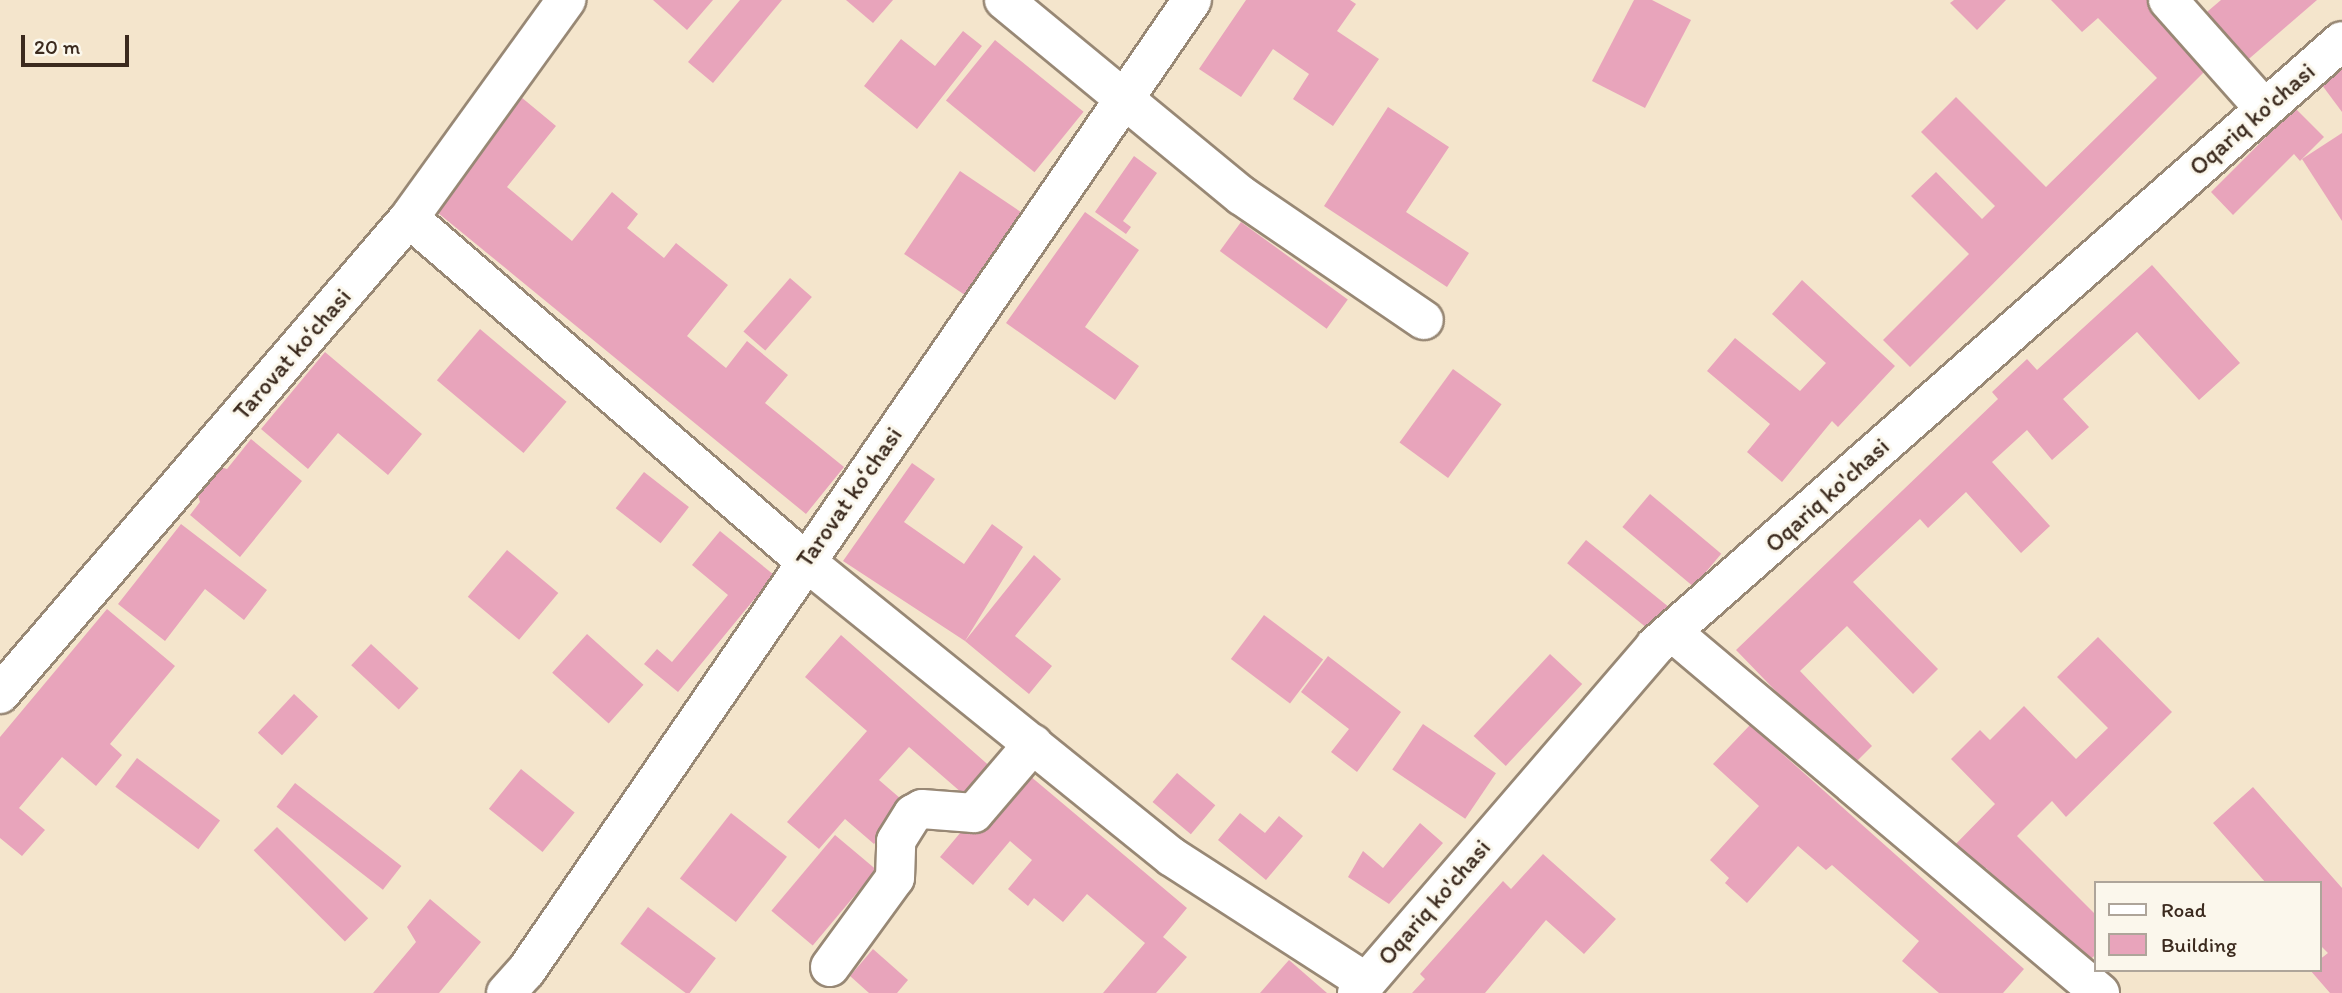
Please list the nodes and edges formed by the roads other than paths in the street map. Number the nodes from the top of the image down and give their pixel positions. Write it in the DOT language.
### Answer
graph roads {
  1 [pos="566,0"];
  2 [pos="1004,0"];
  3 [pos="1192,0"];
  4 [pos="2168,0"];
  5 [pos="2342,41"];
  6 [pos="1122,101"];
  7 [pos="2264,108"];
  8 [pos="409,218"];
  9 [pos="1424,320"];
  10 [pos="805,561"];
  11 [pos="1672,632"];
  12 [pos="0,694"];
  13 [pos="1033,744"];
  14 [pos="830,967"];
  15 [pos="1361,987"];
  16 [pos="506,993"];
  17 [pos="2100,993"];
  1 -- 8 [label="street, Tarovat koʻchasi"];
  2 -- 6 [label="street"];
  3 -- 6 [label="street, Tarovat koʻchasi"];
  4 -- 7 [label="street"];
  5 -- 7 [label="street, Oqariq ko'chasi"];
  6 -- 9 [label="street"];
  6 -- 10 [label="street, Tarovat koʻchasi"];
  7 -- 11 [label="street, Oqariq ko'chasi"];
  8 -- 10 [label="street"];
  8 -- 12 [label="street, Tarovat koʻchasi"];
  10 -- 13 [label="street"];
  10 -- 16 [label="street, Tarovat koʻchasi"];
  11 -- 15 [label="street, Oqariq ko'chasi"];
  11 -- 17 [label="street"];
  13 -- 14 [label="street"];
  13 -- 15 [label="street"];
}
